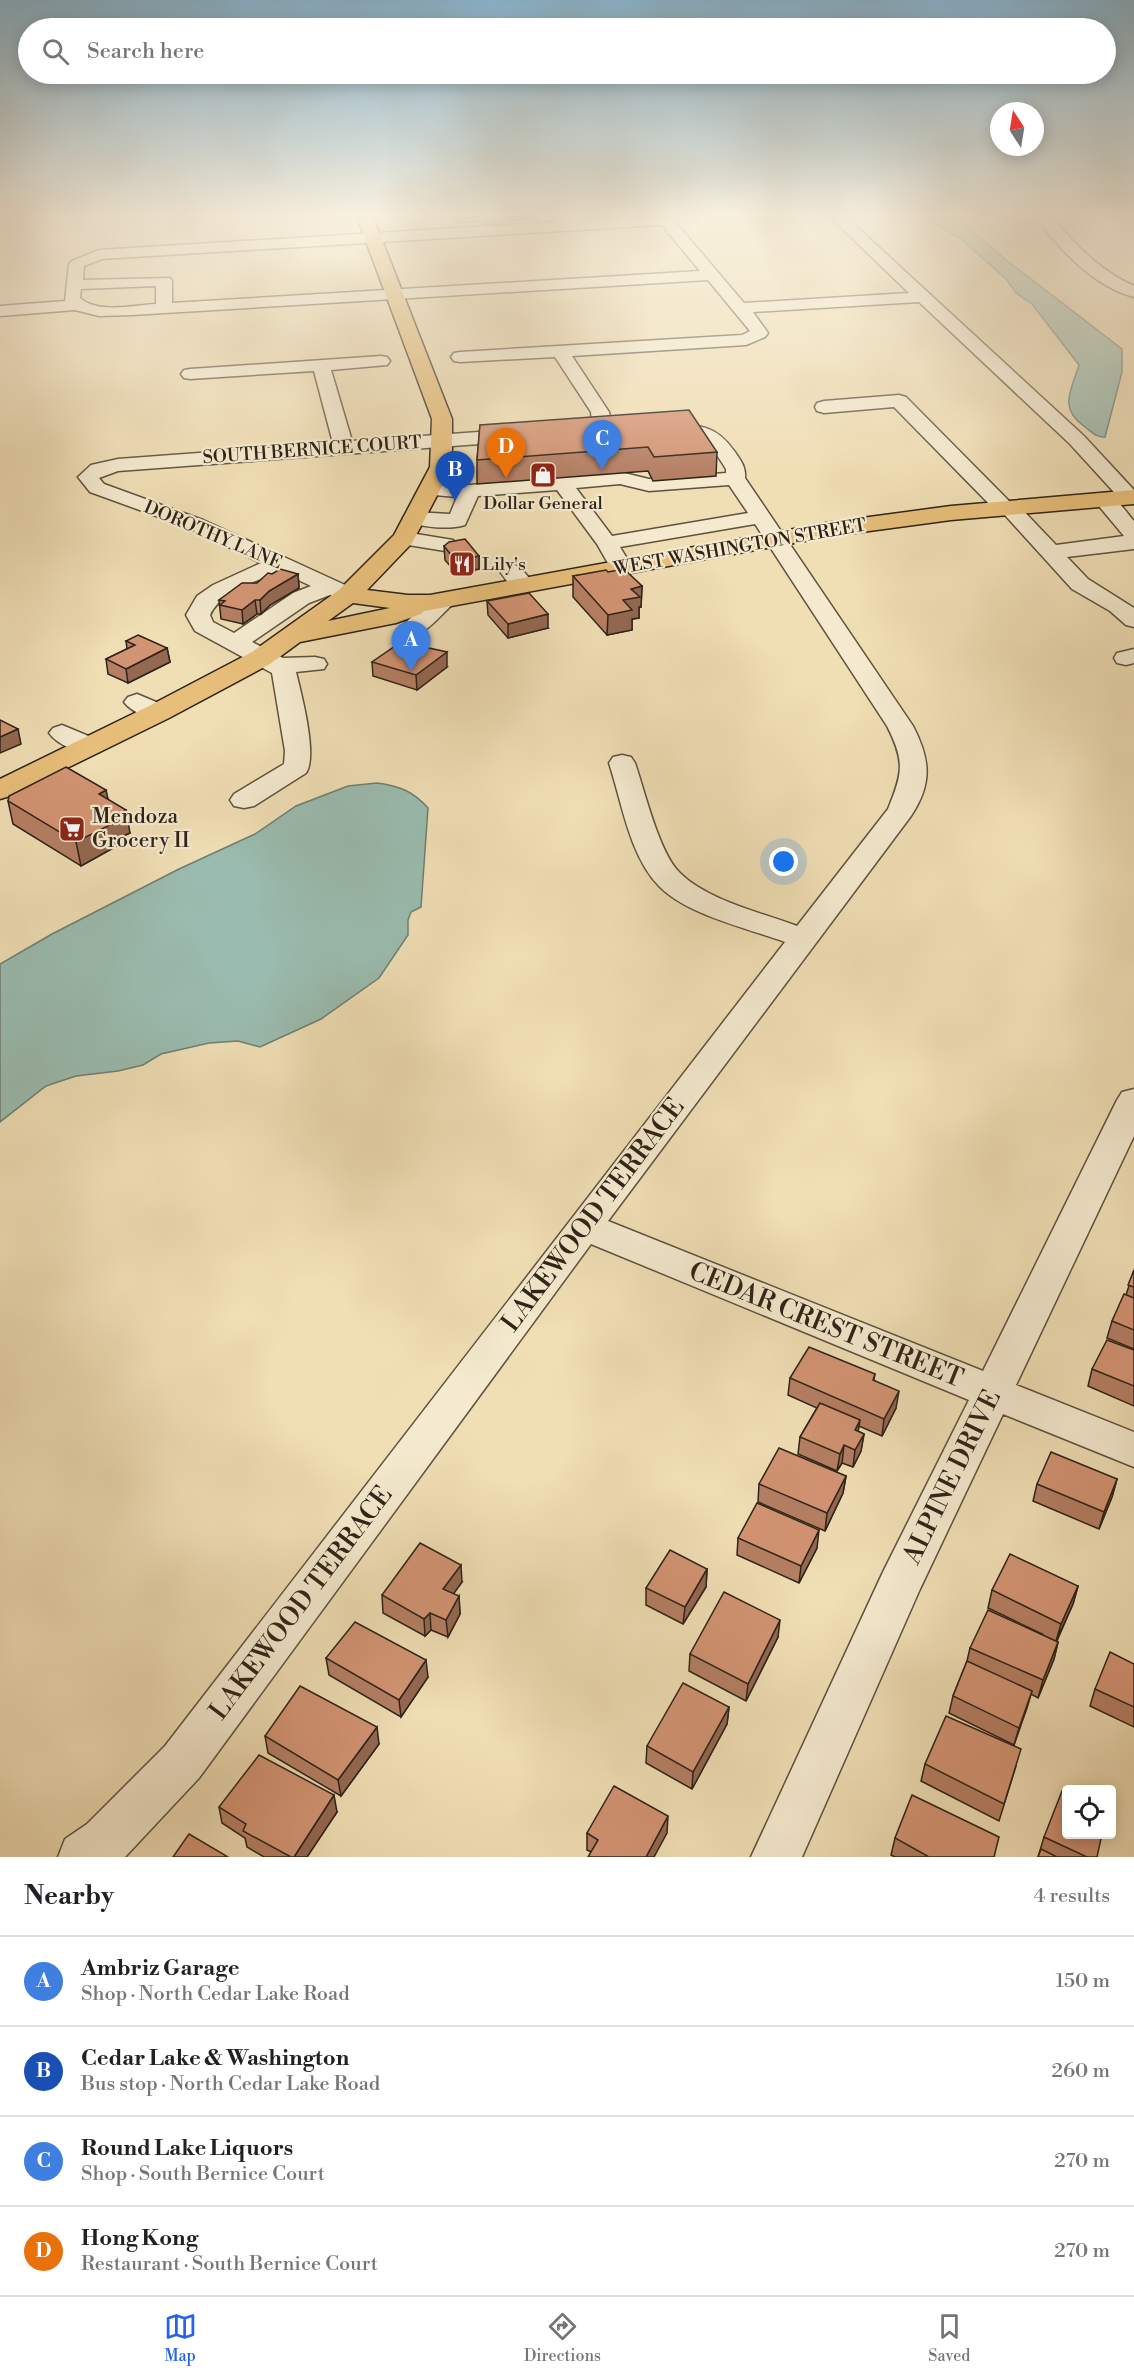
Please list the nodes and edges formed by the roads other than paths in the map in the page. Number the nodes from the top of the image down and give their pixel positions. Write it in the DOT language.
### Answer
graph roads {
  1 [pos="164,304"];
  2 [pos="235,304"];
  3 [pos="398,304"];
  4 [pos="736,304"];
  5 [pos="813,304"];
  6 [pos="932,304"];
  7 [pos="77,305"];
  8 [pos="164,308"];
  9 [pos="740,308"];
  10 [pos="0,311"];
  11 [pos="560,351"];
  12 [pos="460,357"];
  13 [pos="381,361"];
  14 [pos="321,365"];
  15 [pos="190,374"];
  16 [pos="824,407"];
  17 [pos="624,433"];
  18 [pos="646,433"];
  19 [pos="540,434"];
  20 [pos="441,441"];
  21 [pos="344,448"];
  22 [pos="94,471"];
  23 [pos="735,478"];
  24 [pos="562,483"];
  25 [pos="429,490"];
  26 [pos="470,491"];
  27 [pos="1131,497"];
  28 [pos="1102,499"];
  29 [pos="1006,508"];
  30 [pos="414,518"];
  31 [pos="769,528"];
  32 [pos="1134,534"];
  33 [pos="404,538"];
  34 [pos="1134,539"];
  35 [pos="607,543"];
  36 [pos="445,545"];
  37 [pos="254,551"];
  38 [pos="1050,552"];
  39 [pos="279,563"];
  40 [pos="621,567"];
  41 [pos="252,576"];
  42 [pos="339,591"];
  43 [pos="437,601"];
  44 [pos="1134,620"];
  45 [pos="412,629"];
  46 [pos="293,635"];
  47 [pos="233,644"];
  48 [pos="270,662"];
  49 [pos="315,664"];
  50 [pos="62,733"];
  51 [pos="89,746"];
  52 [pos="622,763"];
  53 [pos="0,790"];
  54 [pos="244,800"];
  55 [pos="803,938"];
  56 [pos="1134,1100"];
  57 [pos="584,1226"];
  58 [pos="993,1393"];
  59 [pos="1134,1450"];
  60 [pos="84,1857"];
  61 [pos="776,1857"];
  1 -- 8 [label="street"];
  2 -- 8 [label="street"];
  3 -- 20 [label="main road"];
  4 -- 9 [label="street"];
  5 -- 9 [label="street"];
  6 -- 27 [label="street"];
  7 -- 8 [label="street"];
  7 -- 10 [label="street"];
  9 -- 11 [label="street"];
  11 -- 12 [label="street"];
  11 -- 17 [label="street"];
  13 -- 14 [label="street"];
  14 -- 15 [label="street"];
  14 -- 21 [label="street"];
  16 -- 29 [label="street"];
  18 -- 23 [label="street, LAKEWOOD TERRACE"];
  19 -- 20 [label="street, SOUTH BERNICE COURT"];
  20 -- 21 [label="street, SOUTH BERNICE COURT"];
  20 -- 25 [label="main road"];
  21 -- 22 [label="street, SOUTH BERNICE COURT"];
  22 -- 37 [label="street, DOROTHY LANE"];
  23 -- 24 [label="street"];
  23 -- 31 [label="street, LAKEWOOD TERRACE"];
  24 -- 26 [label="street"];
  24 -- 35 [label="street"];
  25 -- 26 [label="street"];
  25 -- 30 [label="main road"];
  26 -- 30 [label="street"];
  27 -- 28 [label="main road, WEST WASHINGTON STREET"];
  28 -- 29 [label="main road, WEST WASHINGTON STREET"];
  28 -- 32 [label="street"];
  29 -- 31 [label="main road, WEST WASHINGTON STREET"];
  29 -- 38 [label="street"];
  30 -- 33 [label="main road"];
  31 -- 35 [label="street"];
  31 -- 40 [label="main road, WEST WASHINGTON STREET"];
  31 -- 55 [label="street, LAKEWOOD TERRACE"];
  33 -- 36 [label="street"];
  33 -- 42 [label="main road"];
  34 -- 38 [label="street"];
  35 -- 40 [label="street"];
  37 -- 39 [label="street, DOROTHY LANE"];
  37 -- 41 [label="street"];
  38 -- 44 [label="street"];
  39 -- 41 [label="street"];
  39 -- 42 [label="street, DOROTHY LANE"];
  40 -- 43 [label="main road, WEST WASHINGTON STREET"];
  41 -- 47 [label="street"];
  42 -- 43 [label="main road, WEST WASHINGTON STREET"];
  42 -- 46 [label="main road"];
  42 -- 47 [label="street"];
  43 -- 45 [label="street"];
  43 -- 46 [label="main road"];
  46 -- 48 [label="main road"];
  47 -- 48 [label="street"];
  48 -- 49 [label="street"];
  48 -- 51 [label="main road"];
  48 -- 54 [label="street"];
  50 -- 51 [label="street"];
  51 -- 53 [label="main road"];
  52 -- 55 [label="street"];
  55 -- 57 [label="street, LAKEWOOD TERRACE"];
  56 -- 58 [label="street, ALPINE DRIVE"];
  57 -- 58 [label="street, CEDAR CREST STREET"];
  57 -- 60 [label="street, LAKEWOOD TERRACE"];
  58 -- 59 [label="street, CEDAR CREST STREET"];
  58 -- 61 [label="street, ALPINE DRIVE"];
}
